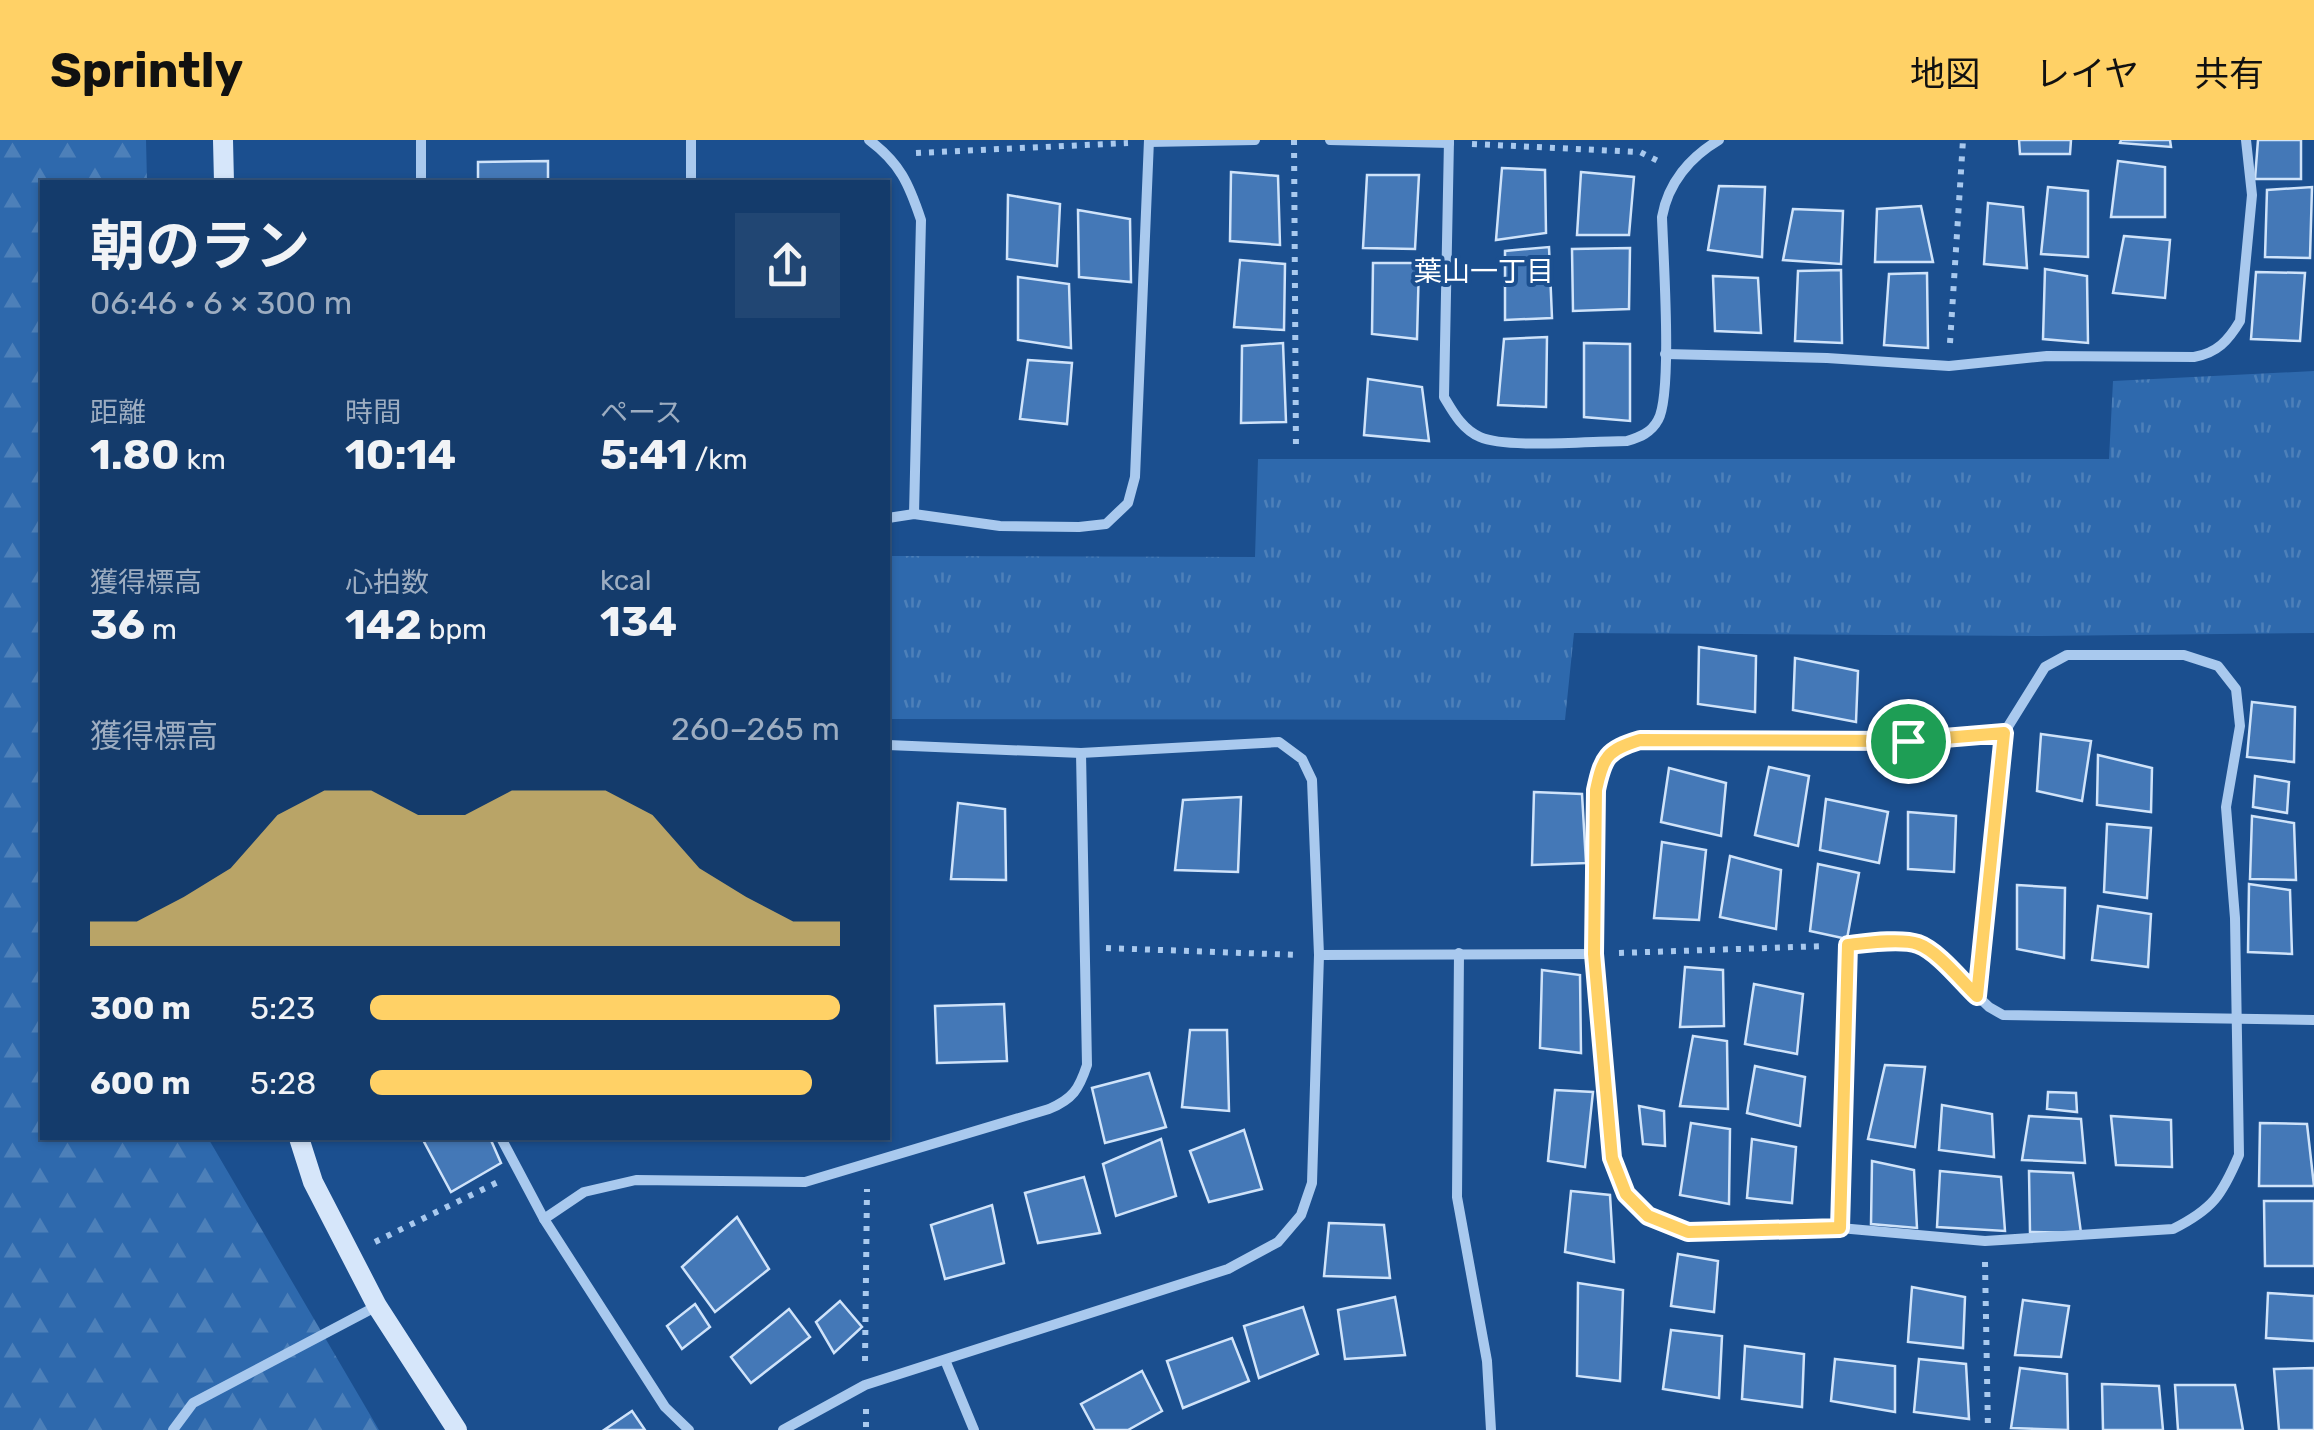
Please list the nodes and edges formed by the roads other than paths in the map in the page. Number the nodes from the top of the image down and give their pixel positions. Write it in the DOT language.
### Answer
graph roads {
  1 [pos="224,140"];
  2 [pos="421,140"];
  3 [pos="691,140"];
  4 [pos="869,140"];
  5 [pos="1255,140"];
  6 [pos="1330,140"];
  7 [pos="1719,140"];
  8 [pos="2246,140"];
  9 [pos="1149,141"];
  10 [pos="1449,141"];
  11 [pos="224,180"];
  12 [pos="421,180"];
  13 [pos="691,180"];
  14 [pos="1665,354"];
  15 [pos="914,514"];
  16 [pos="890,518"];
  17 [pos="890,745"];
  18 [pos="1081,753"];
  19 [pos="1459,953"];
  20 [pos="1594,954"];
  21 [pos="1319,956"];
  22 [pos="2238,1019"];
  23 [pos="2314,1020"];
  24 [pos="300,1140"];
  25 [pos="502,1140"];
  26 [pos="544,1219"];
  27 [pos="1840,1228"];
  28 [pos="376,1306"];
  29 [pos="945,1360"];
  30 [pos="173,1430"];
  31 [pos="457,1430"];
  32 [pos="688,1430"];
  33 [pos="783,1430"];
  34 [pos="974,1430"];
  35 [pos="1491,1430"];
  1 -- 11 [label="street"];
  2 -- 12 [label="street"];
  3 -- 13 [label="street"];
  4 -- 15 [label="street"];
  5 -- 9 [label="street"];
  6 -- 10 [label="street"];
  7 -- 14 [label="street"];
  8 -- 14 [label="street"];
  9 -- 15 [label="street"];
  10 -- 14 [label="street"];
  15 -- 16 [label="street"];
  17 -- 18 [label="street"];
  18 -- 21 [label="street"];
  18 -- 26 [label="street"];
  19 -- 20 [label="street"];
  19 -- 21 [label="street"];
  19 -- 35 [label="street"];
  20 -- 22 [label="street"];
  20 -- 27 [label="street"];
  21 -- 29 [label="street"];
  22 -- 23 [label="street"];
  22 -- 27 [label="street"];
  22 -- 27 [label="street"];
  24 -- 28 [label="street"];
  25 -- 26 [label="street"];
  26 -- 32 [label="street"];
  28 -- 30 [label="street"];
  28 -- 31 [label="street"];
  29 -- 33 [label="street"];
  29 -- 34 [label="street"];
}
